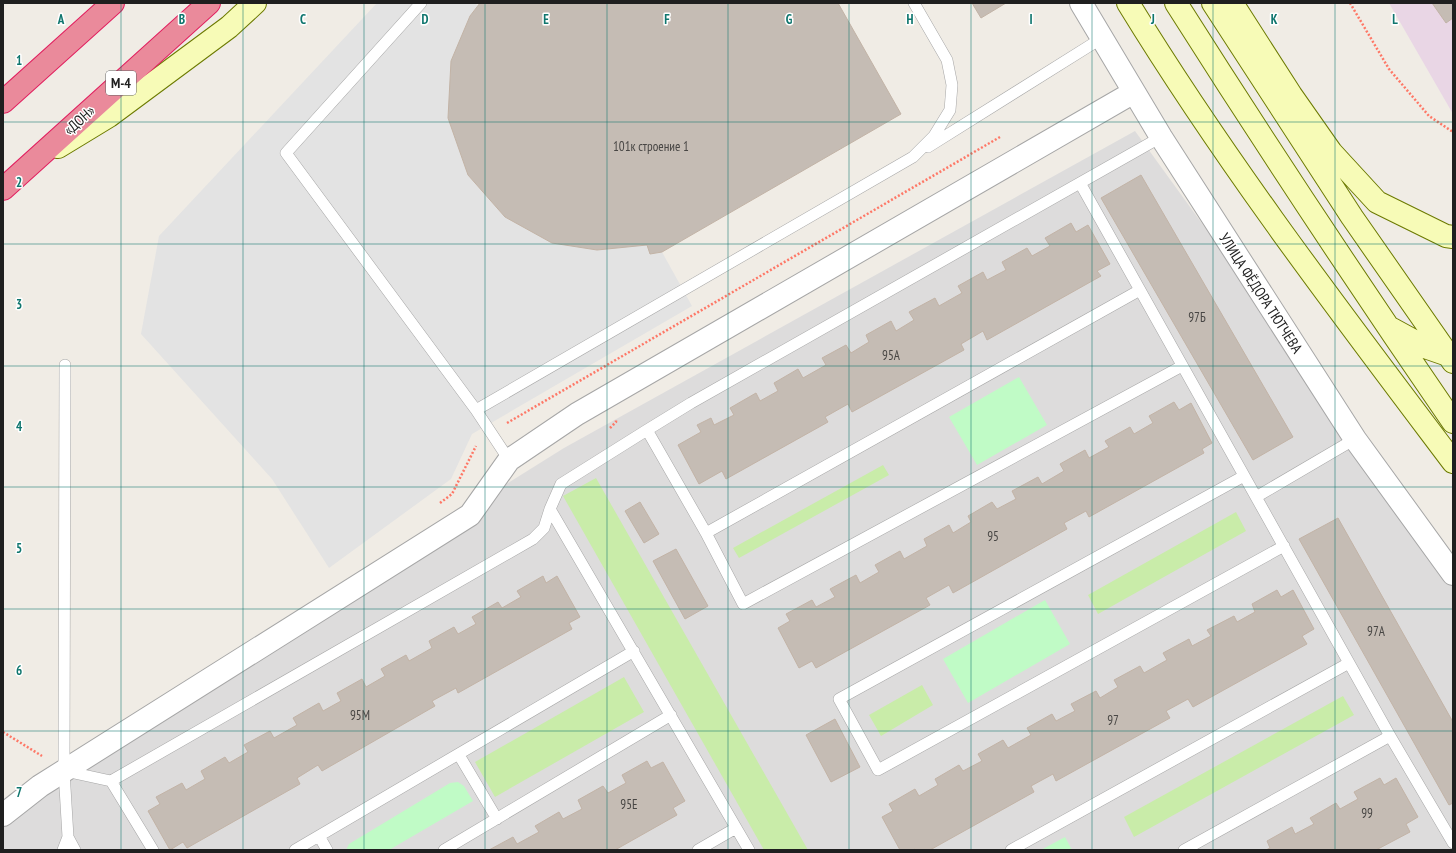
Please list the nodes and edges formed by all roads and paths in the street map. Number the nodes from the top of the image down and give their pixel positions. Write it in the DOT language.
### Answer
graph roads {
  1 [pos="113,3"];
  2 [pos="209,3"];
  3 [pos="255,3"];
  4 [pos="271,3"];
  5 [pos="420,3"];
  6 [pos="914,3"];
  7 [pos="1081,3"];
  8 [pos="1128,3"];
  9 [pos="1176,3"];
  10 [pos="1213,3"];
  11 [pos="1232,3"];
  12 [pos="1350,3"];
  13 [pos="229,27"];
  14 [pos="1102,38"];
  15 [pos="1134,92"];
  16 [pos="3,102"];
  17 [pos="1453,132"];
  18 [pos="1160,137"];
  19 [pos="912,157"];
  20 [pos="33,162"];
  21 [pos="1080,183"];
  22 [pos="3,189"];
  23 [pos="1453,237"];
  24 [pos="1140,290"];
  25 [pos="1388,326"];
  26 [pos="1451,357"];
  27 [pos="66,365"];
  28 [pos="1182,366"];
  29 [pos="476,410"];
  30 [pos="1453,422"];
  31 [pos="647,430"];
  32 [pos="1355,439"];
  33 [pos="509,460"];
  34 [pos="1453,462"];
  35 [pos="1244,476"];
  36 [pos="1256,497"];
  37 [pos="550,509"];
  38 [pos="706,533"];
  39 [pos="1284,546"];
  40 [pos="1453,574"];
  41 [pos="634,651"];
  42 [pos="1349,663"];
  43 [pos="671,715"];
  44 [pos="3,732"];
  45 [pos="1390,736"];
  46 [pos="459,755"];
  47 [pos="64,770"];
  48 [pos="111,781"];
  49 [pos="3,815"];
  50 [pos="497,819"];
  51 [pos="736,828"];
  52 [pos="319,836"];
  53 [pos="68,838"];
  54 [pos="1453,843"];
  55 [pos="1453,848"];
  56 [pos="63,850"];
  57 [pos="75,850"];
  58 [pos="153,850"];
  59 [pos="295,850"];
  60 [pos="327,850"];
  61 [pos="444,850"];
  62 [pos="698,850"];
  63 [pos="749,850"];
  64 [pos="1011,850"];
  65 [pos="1184,850"];
  66 [pos="1450,850"];
  1 -- 16 [label="highway"];
  2 -- 20 [label="highway, «ДОН» / М-4"];
  3 -- 13 [label="main road"];
  4 -- 13 [label="main road"];
  5 -- 29 [label="lane"];
  6 -- 19 [label="lane"];
  7 -- 14 [label="street, УЛИЦА ФЁДОРА ТЮТЧЕВА"];
  8 -- 34 [label="main road"];
  9 -- 25 [label="main road"];
  10 -- 26 [label="main road"];
  11 -- 23 [label="main road"];
  12 -- 17 [label="path"];
  13 -- 20 [label="main road"];
  14 -- 15 [label="street, УЛИЦА ФЁДОРА ТЮТЧЕВА"];
  14 -- 19 [label="lane"];
  15 -- 18 [label="street, УЛИЦА ФЁДОРА ТЮТЧЕВА"];
  15 -- 33 [label="street"];
  18 -- 21 [label="lane"];
  18 -- 32 [label="street, УЛИЦА ФЁДОРА ТЮТЧЕВА"];
  19 -- 29 [label="lane"];
  20 -- 22 [label="highway, «ДОН» / М-4"];
  21 -- 24 [label="lane"];
  21 -- 31 [label="lane"];
  24 -- 28 [label="lane"];
  24 -- 38 [label="lane"];
  25 -- 26 [label="main road"];
  25 -- 30 [label="main road"];
  27 -- 47 [label="lane"];
  28 -- 35 [label="lane"];
  28 -- 38 [label="lane"];
  29 -- 33 [label="lane"];
  31 -- 37 [label="lane"];
  31 -- 38 [label="lane"];
  32 -- 36 [label="lane"];
  32 -- 40 [label="street, УЛИЦА ФЁДОРА ТЮТЧЕВА"];
  33 -- 47 [label="street"];
  35 -- 36 [label="lane"];
  35 -- 39 [label="lane"];
  36 -- 39 [label="lane"];
  37 -- 41 [label="lane"];
  37 -- 48 [label="lane"];
  39 -- 42 [label="lane"];
  41 -- 43 [label="lane"];
  41 -- 46 [label="lane"];
  42 -- 45 [label="lane"];
  42 -- 64 [label="lane"];
  43 -- 50 [label="lane"];
  43 -- 51 [label="lane"];
  44 -- 47 [label="path"];
  45 -- 54 [label="lane"];
  45 -- 65 [label="lane"];
  46 -- 50 [label="lane"];
  46 -- 52 [label="lane"];
  47 -- 48 [label="lane"];
  47 -- 49 [label="street"];
  47 -- 53 [label="lane"];
  48 -- 58 [label="lane"];
  50 -- 61 [label="lane"];
  51 -- 62 [label="lane"];
  51 -- 63 [label="lane"];
  52 -- 59 [label="lane"];
  52 -- 60 [label="lane"];
  53 -- 56 [label="lane"];
  53 -- 57 [label="lane"];
  55 -- 66 [label="lane"];
}
